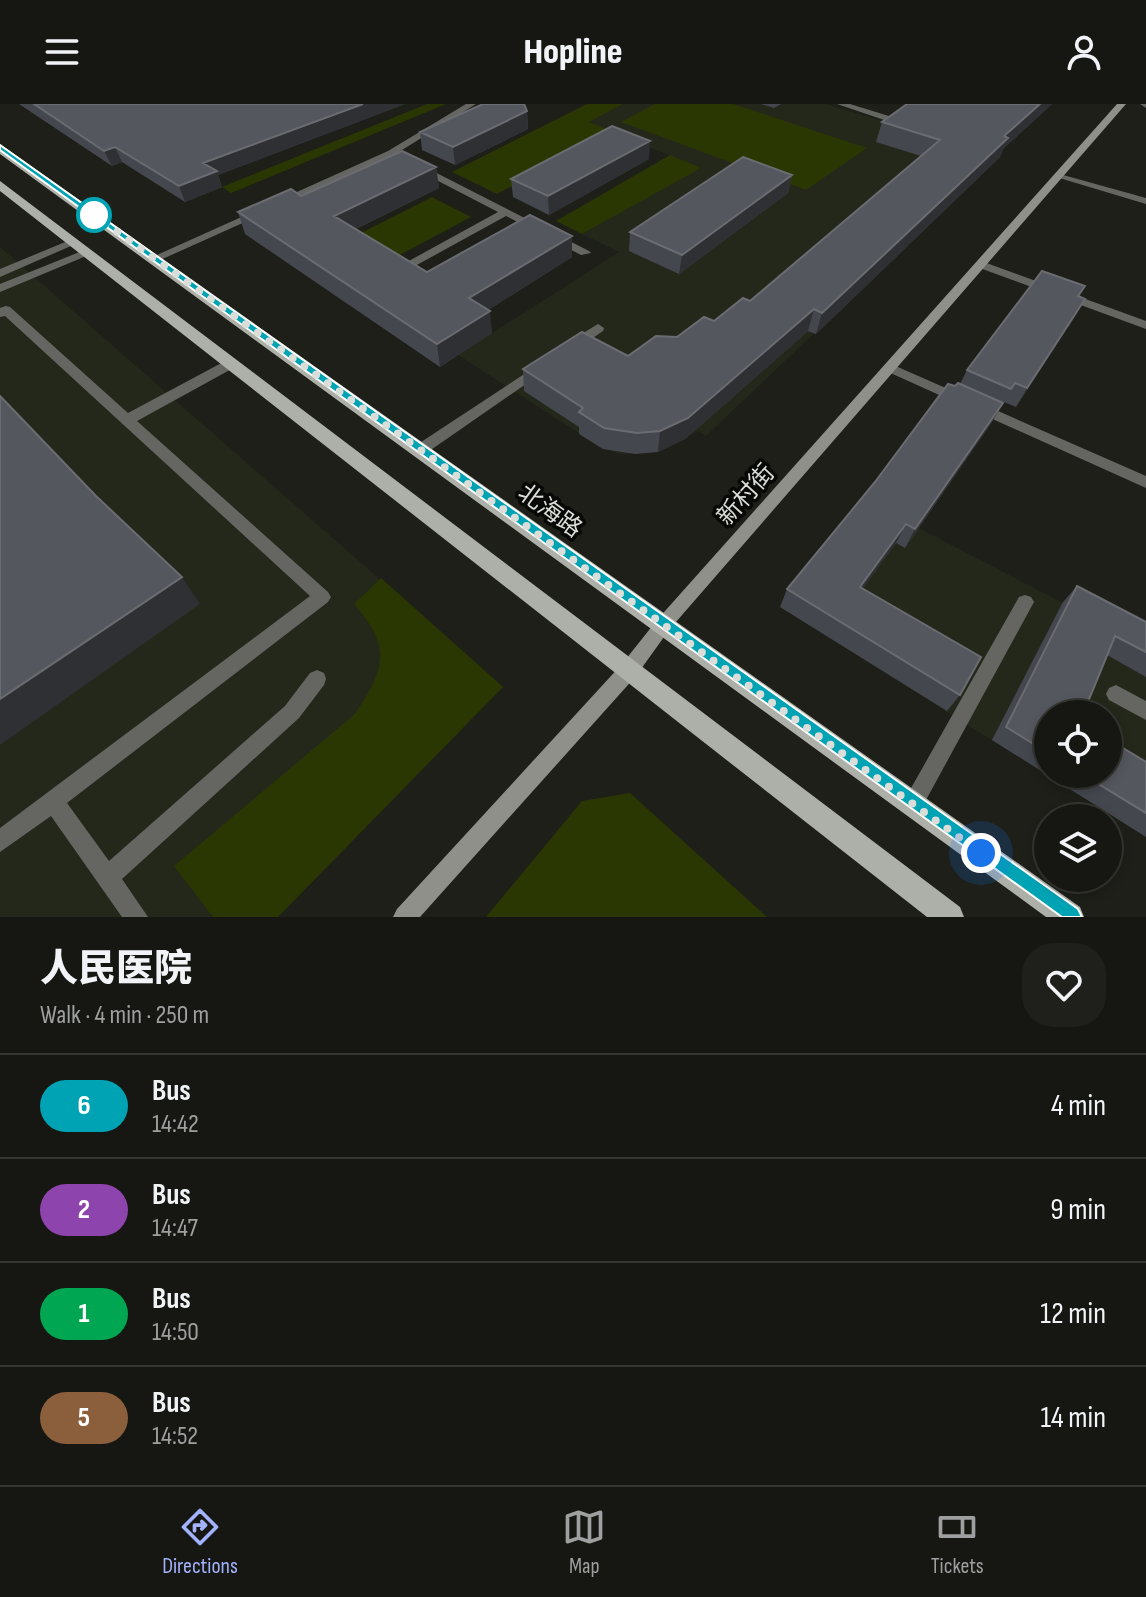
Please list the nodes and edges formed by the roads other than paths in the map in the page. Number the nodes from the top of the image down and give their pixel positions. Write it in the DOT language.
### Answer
graph roads {
  1 [pos="472,104"];
  2 [pos="841,104"];
  3 [pos="913,104"];
  4 [pos="1122,104"];
  5 [pos="0,148"];
  6 [pos="391,153"];
  7 [pos="1060,175"];
  8 [pos="0,185"];
  9 [pos="1146,201"];
  10 [pos="506,212"];
  11 [pos="80,247"];
  12 [pos="585,253"];
  13 [pos="154,259"];
  14 [pos="411,264"];
  15 [pos="981,265"];
  16 [pos="0,273"];
  17 [pos="0,288"];
  18 [pos="0,313"];
  19 [pos="1146,325"];
  20 [pos="598,328"];
  21 [pos="232,363"];
  22 [pos="891,368"];
  23 [pos="127,420"];
  24 [pos="420,450"];
  25 [pos="1146,482"];
  26 [pos="1025,602"];
  27 [pos="663,625"];
  28 [pos="629,670"];
  29 [pos="317,679"];
  30 [pos="1116,694"];
  31 [pos="1146,711"];
  32 [pos="53,801"];
  33 [pos="913,804"];
  34 [pos="0,841"];
  35 [pos="108,877"];
  36 [pos="136,917"];
  37 [pos="405,917"];
  38 [pos="950,917"];
  39 [pos="1070,917"];
  1 -- 6 [label="street"];
  2 -- 3 [label="street"];
  4 -- 7 [label="street, 新村街"];
  5 -- 13 [label="main road, 北海路"];
  6 -- 10 [label="street"];
  6 -- 13 [label="street"];
  7 -- 9 [label="street"];
  7 -- 15 [label="street, 新村街"];
  8 -- 11 [label="main road"];
  10 -- 12 [label="street"];
  10 -- 14 [label="street"];
  11 -- 16 [label="street"];
  11 -- 17 [label="street"];
  11 -- 21 [label="main road"];
  13 -- 24 [label="main road, 北海路"];
  15 -- 19 [label="street"];
  15 -- 22 [label="street, 新村街"];
  18 -- 23 [label="street"];
  20 -- 24 [label="street"];
  21 -- 23 [label="street"];
  21 -- 28 [label="main road"];
  22 -- 25 [label="street"];
  22 -- 27 [label="street, 新村街"];
  23 -- 32 [label="street"];
  24 -- 27 [label="main road, 北海路"];
  26 -- 33 [label="street"];
  27 -- 28 [label="street, 新村街"];
  27 -- 33 [label="main road, 北海路"];
  28 -- 37 [label="street, 新村街"];
  28 -- 38 [label="main road"];
  29 -- 35 [label="street"];
  30 -- 31 [label="street"];
  32 -- 34 [label="street"];
  32 -- 35 [label="street"];
  33 -- 39 [label="main road, 北海路"];
  35 -- 36 [label="street"];
}
